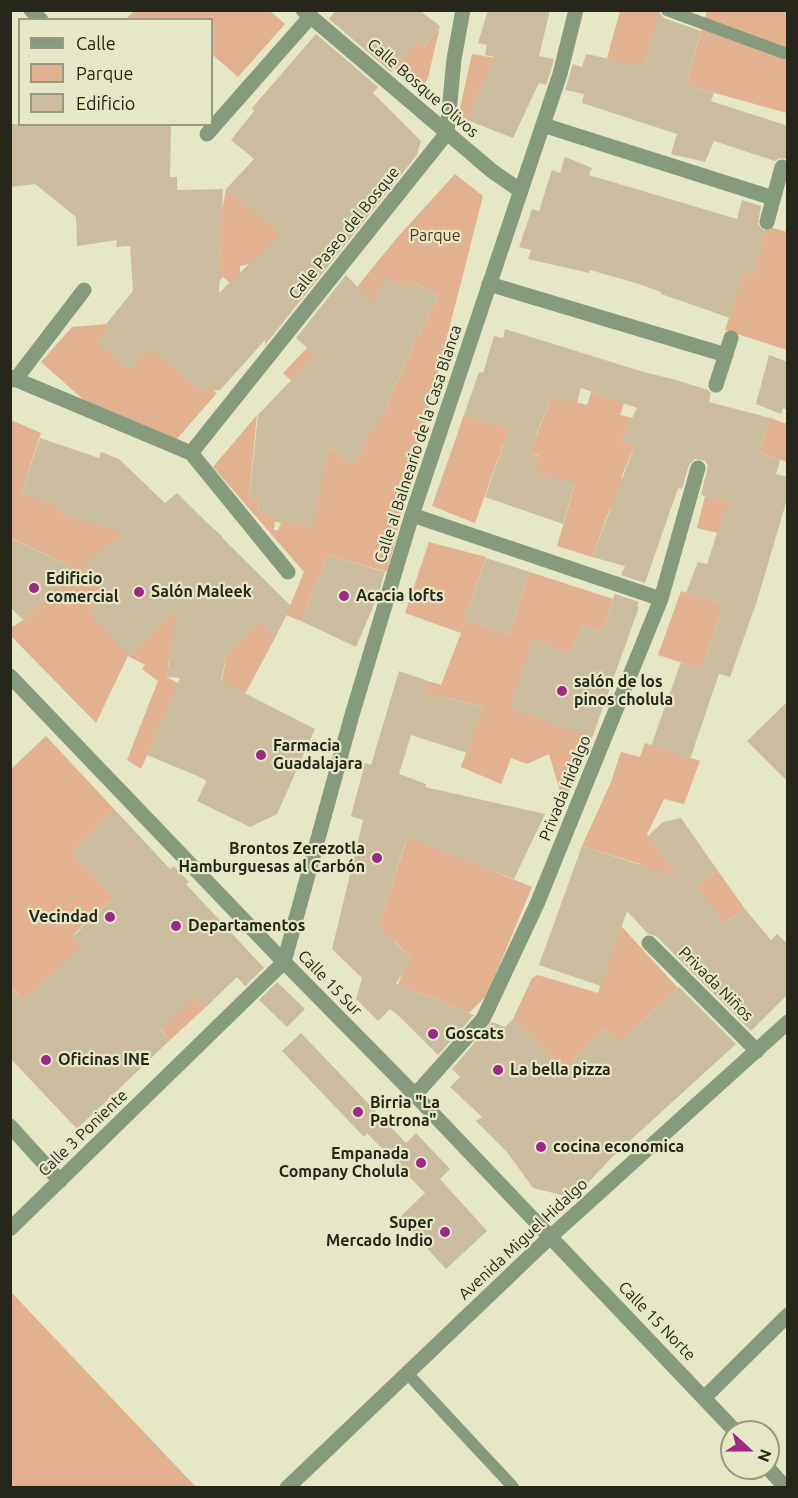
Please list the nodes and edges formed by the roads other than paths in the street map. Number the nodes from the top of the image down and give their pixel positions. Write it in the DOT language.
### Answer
graph roads {
  1 [pos="463,10"];
  2 [pos="576,10"];
  3 [pos="667,10"];
  4 [pos="307,14"];
  5 [pos="784,53"];
  6 [pos="543,125"];
  7 [pos="447,133"];
  8 [pos="207,134"];
  9 [pos="782,167"];
  10 [pos="520,191"];
  11 [pos="773,198"];
  12 [pos="766,222"];
  13 [pos="489,284"];
  14 [pos="84,290"];
  15 [pos="731,339"];
  16 [pos="726,355"];
  17 [pos="13,379"];
  18 [pos="716,385"];
  19 [pos="191,453"];
  20 [pos="698,468"];
  21 [pos="412,515"];
  22 [pos="288,572"];
  23 [pos="661,599"];
  24 [pos="10,676"];
  25 [pos="649,943"];
  26 [pos="284,962"];
  27 [pos="788,1022"];
  28 [pos="757,1051"];
  29 [pos="415,1095"];
  30 [pos="10,1126"];
  31 [pos="60,1180"];
  32 [pos="10,1229"];
  33 [pos="549,1238"];
  34 [pos="788,1315"];
  35 [pos="407,1373"];
  36 [pos="704,1398"];
  37 [pos="725,1420"];
  38 [pos="513,1487"];
  39 [pos="287,1488"];
  1 -- 7 [label="street"];
  2 -- 6 [label="street, Calle al Balneario de la Casa Blanca"];
  3 -- 5 [label="lane"];
  4 -- 7 [label="street, Calle Bosque Olivos"];
  4 -- 8 [label="street"];
  6 -- 10 [label="street, Calle al Balneario de la Casa Blanca"];
  6 -- 11 [label="street"];
  7 -- 10 [label="street, Calle Bosque Olivos"];
  7 -- 19 [label="street, Calle Paseo del Bosque"];
  9 -- 11 [label="street"];
  10 -- 13 [label="street, Calle al Balneario de la Casa Blanca"];
  11 -- 12 [label="street"];
  13 -- 16 [label="street"];
  13 -- 21 [label="street, Calle al Balneario de la Casa Blanca"];
  14 -- 17 [label="street"];
  15 -- 16 [label="street"];
  16 -- 18 [label="street"];
  17 -- 19 [label="street"];
  19 -- 22 [label="street"];
  20 -- 23 [label="street, Privada Hidalgo"];
  21 -- 23 [label="street"];
  21 -- 26 [label="street, Calle al Balneario de la Casa Blanca"];
  23 -- 29 [label="street, Privada Hidalgo"];
  24 -- 26 [label="street, Calle 15 Sur"];
  25 -- 28 [label="street, Privada Niños"];
  26 -- 29 [label="street, Calle 15 Sur"];
  26 -- 31 [label="street, Calle 3 Poniente"];
  27 -- 28 [label="street, Avenida Miguel Hidalgo"];
  28 -- 33 [label="street, Avenida Miguel Hidalgo"];
  29 -- 33 [label="street, Calle 15 Sur"];
  30 -- 31 [label="street"];
  31 -- 32 [label="street, Calle 3 Poniente"];
  33 -- 35 [label="street, Avenida Miguel Hidalgo"];
  33 -- 36 [label="street, Calle 15 Norte"];
  34 -- 36 [label="street"];
  35 -- 38 [label="lane"];
  35 -- 39 [label="street, Avenida Miguel Hidalgo"];
  36 -- 37 [label="street, Calle 15 Norte"];
}
